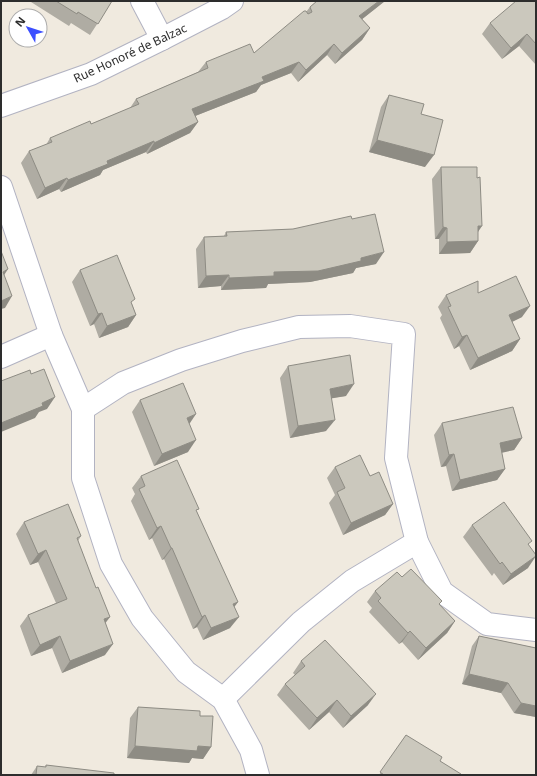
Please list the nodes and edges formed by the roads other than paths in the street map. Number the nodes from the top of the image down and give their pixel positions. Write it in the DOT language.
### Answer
graph roads {
  1 [pos="142,1"];
  2 [pos="232,1"];
  3 [pos="162,39"];
  4 [pos="1,106"];
  5 [pos="1,187"];
  6 [pos="50,335"];
  7 [pos="1,357"];
  8 [pos="84,409"];
  9 [pos="417,542"];
  10 [pos="536,630"];
  11 [pos="223,699"];
  12 [pos="258,775"];
  1 -- 3 [label="street"];
  2 -- 3 [label="street, Rue Honoré de Balzac"];
  3 -- 4 [label="street, Rue Honoré de Balzac"];
  5 -- 6 [label="street"];
  6 -- 7 [label="street"];
  6 -- 8 [label="street"];
  8 -- 9 [label="street"];
  8 -- 11 [label="street"];
  9 -- 10 [label="street"];
  9 -- 11 [label="street"];
  11 -- 12 [label="street"];
}
